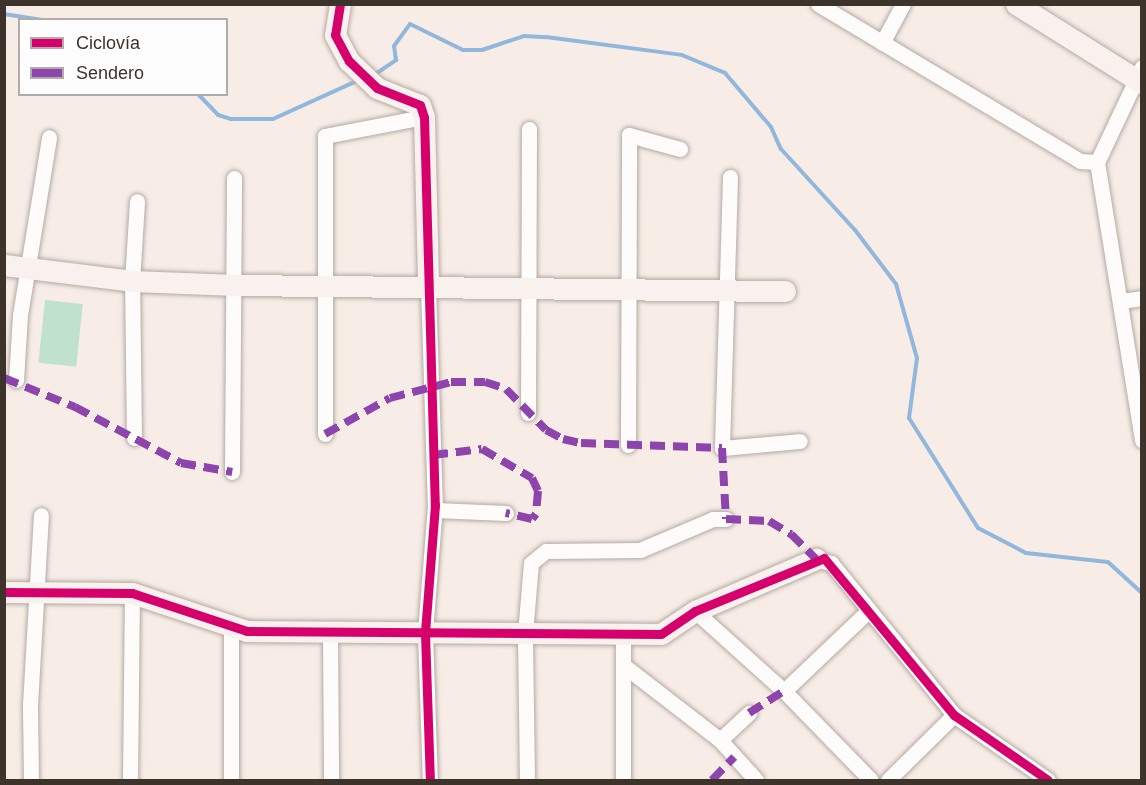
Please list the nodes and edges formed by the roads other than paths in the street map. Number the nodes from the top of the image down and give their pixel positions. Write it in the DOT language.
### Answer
graph roads {
  1 [pos="340,4"];
  2 [pos="818,4"];
  3 [pos="903,4"];
  4 [pos="1017,4"];
  5 [pos="882,44"];
  6 [pos="1139,76"];
  7 [pos="424,117"];
  8 [pos="529,129"];
  9 [pos="49,137"];
  10 [pos="680,149"];
  11 [pos="1097,162"];
  12 [pos="730,177"];
  13 [pos="234,178"];
  14 [pos="137,201"];
  15 [pos="4,265"];
  16 [pos="27,268"];
  17 [pos="132,281"];
  18 [pos="323,284"];
  19 [pos="235,285"];
  20 [pos="428,286"];
  21 [pos="529,288"];
  22 [pos="725,291"];
  23 [pos="785,291"];
  24 [pos="627,292"];
  25 [pos="1142,298"];
  26 [pos="1121,302"];
  27 [pos="16,380"];
  28 [pos="1139,400"];
  29 [pos="528,413"];
  30 [pos="326,434"];
  31 [pos="134,438"];
  32 [pos="1142,440"];
  33 [pos="800,441"];
  34 [pos="628,445"];
  35 [pos="232,472"];
  36 [pos="435,510"];
  37 [pos="506,513"];
  38 [pos="41,515"];
  39 [pos="726,519"];
  40 [pos="816,559"];
  41 [pos="4,592"];
  42 [pos="132,592"];
  43 [pos="35,593"];
  44 [pos="695,611"];
  45 [pos="867,612"];
  46 [pos="231,628"];
  47 [pos="330,628"];
  48 [pos="426,633"];
  49 [pos="525,634"];
  50 [pos="623,634"];
  51 [pos="623,665"];
  52 [pos="784,691"];
  53 [pos="749,713"];
  54 [pos="954,715"];
  55 [pos="720,740"];
  56 [pos="1045,779"];
  57 [pos="31,780"];
  58 [pos="130,780"];
  59 [pos="231,780"];
  60 [pos="332,780"];
  61 [pos="430,780"];
  62 [pos="526,780"];
  63 [pos="623,780"];
  64 [pos="756,780"];
  65 [pos="871,780"];
  66 [pos="888,780"];
  1 -- 7 [label="street"];
  2 -- 5 [label="street"];
  3 -- 5 [label="street"];
  4 -- 6 [label="street"];
  5 -- 11 [label="street"];
  6 -- 11 [label="street"];
  7 -- 18 [label="street"];
  7 -- 20 [label="street"];
  8 -- 21 [label="street"];
  9 -- 16 [label="street"];
  10 -- 24 [label="street"];
  11 -- 26 [label="street"];
  12 -- 22 [label="street"];
  13 -- 19 [label="street"];
  14 -- 17 [label="street"];
  15 -- 16 [label="street"];
  16 -- 17 [label="street"];
  16 -- 27 [label="street"];
  17 -- 19 [label="street"];
  17 -- 31 [label="street"];
  18 -- 19 [label="street"];
  18 -- 20 [label="street"];
  18 -- 30 [label="street"];
  19 -- 35 [label="street"];
  20 -- 21 [label="street"];
  20 -- 36 [label="street"];
  21 -- 24 [label="street"];
  21 -- 29 [label="street"];
  22 -- 23 [label="street"];
  22 -- 24 [label="street"];
  22 -- 33 [label="street"];
  24 -- 34 [label="street"];
  25 -- 26 [label="street"];
  26 -- 28 [label="street"];
  28 -- 32 [label="street"];
  36 -- 37 [label="street"];
  36 -- 48 [label="street"];
  38 -- 43 [label="street"];
  39 -- 49 [label="street"];
  40 -- 44 [label="street"];
  40 -- 45 [label="street"];
  41 -- 43 [label="street"];
  42 -- 43 [label="street"];
  42 -- 46 [label="street"];
  42 -- 58 [label="street"];
  43 -- 57 [label="street"];
  44 -- 50 [label="street"];
  44 -- 52 [label="street"];
  45 -- 52 [label="street"];
  45 -- 54 [label="street"];
  46 -- 47 [label="street"];
  46 -- 59 [label="street"];
  47 -- 48 [label="street"];
  47 -- 60 [label="street"];
  48 -- 49 [label="street"];
  48 -- 61 [label="street"];
  49 -- 50 [label="street"];
  49 -- 62 [label="street"];
  50 -- 51 [label="street"];
  51 -- 55 [label="street"];
  51 -- 63 [label="street"];
  52 -- 65 [label="street"];
  53 -- 55 [label="street"];
  54 -- 56 [label="street"];
  54 -- 66 [label="street"];
  55 -- 64 [label="street"];
}
